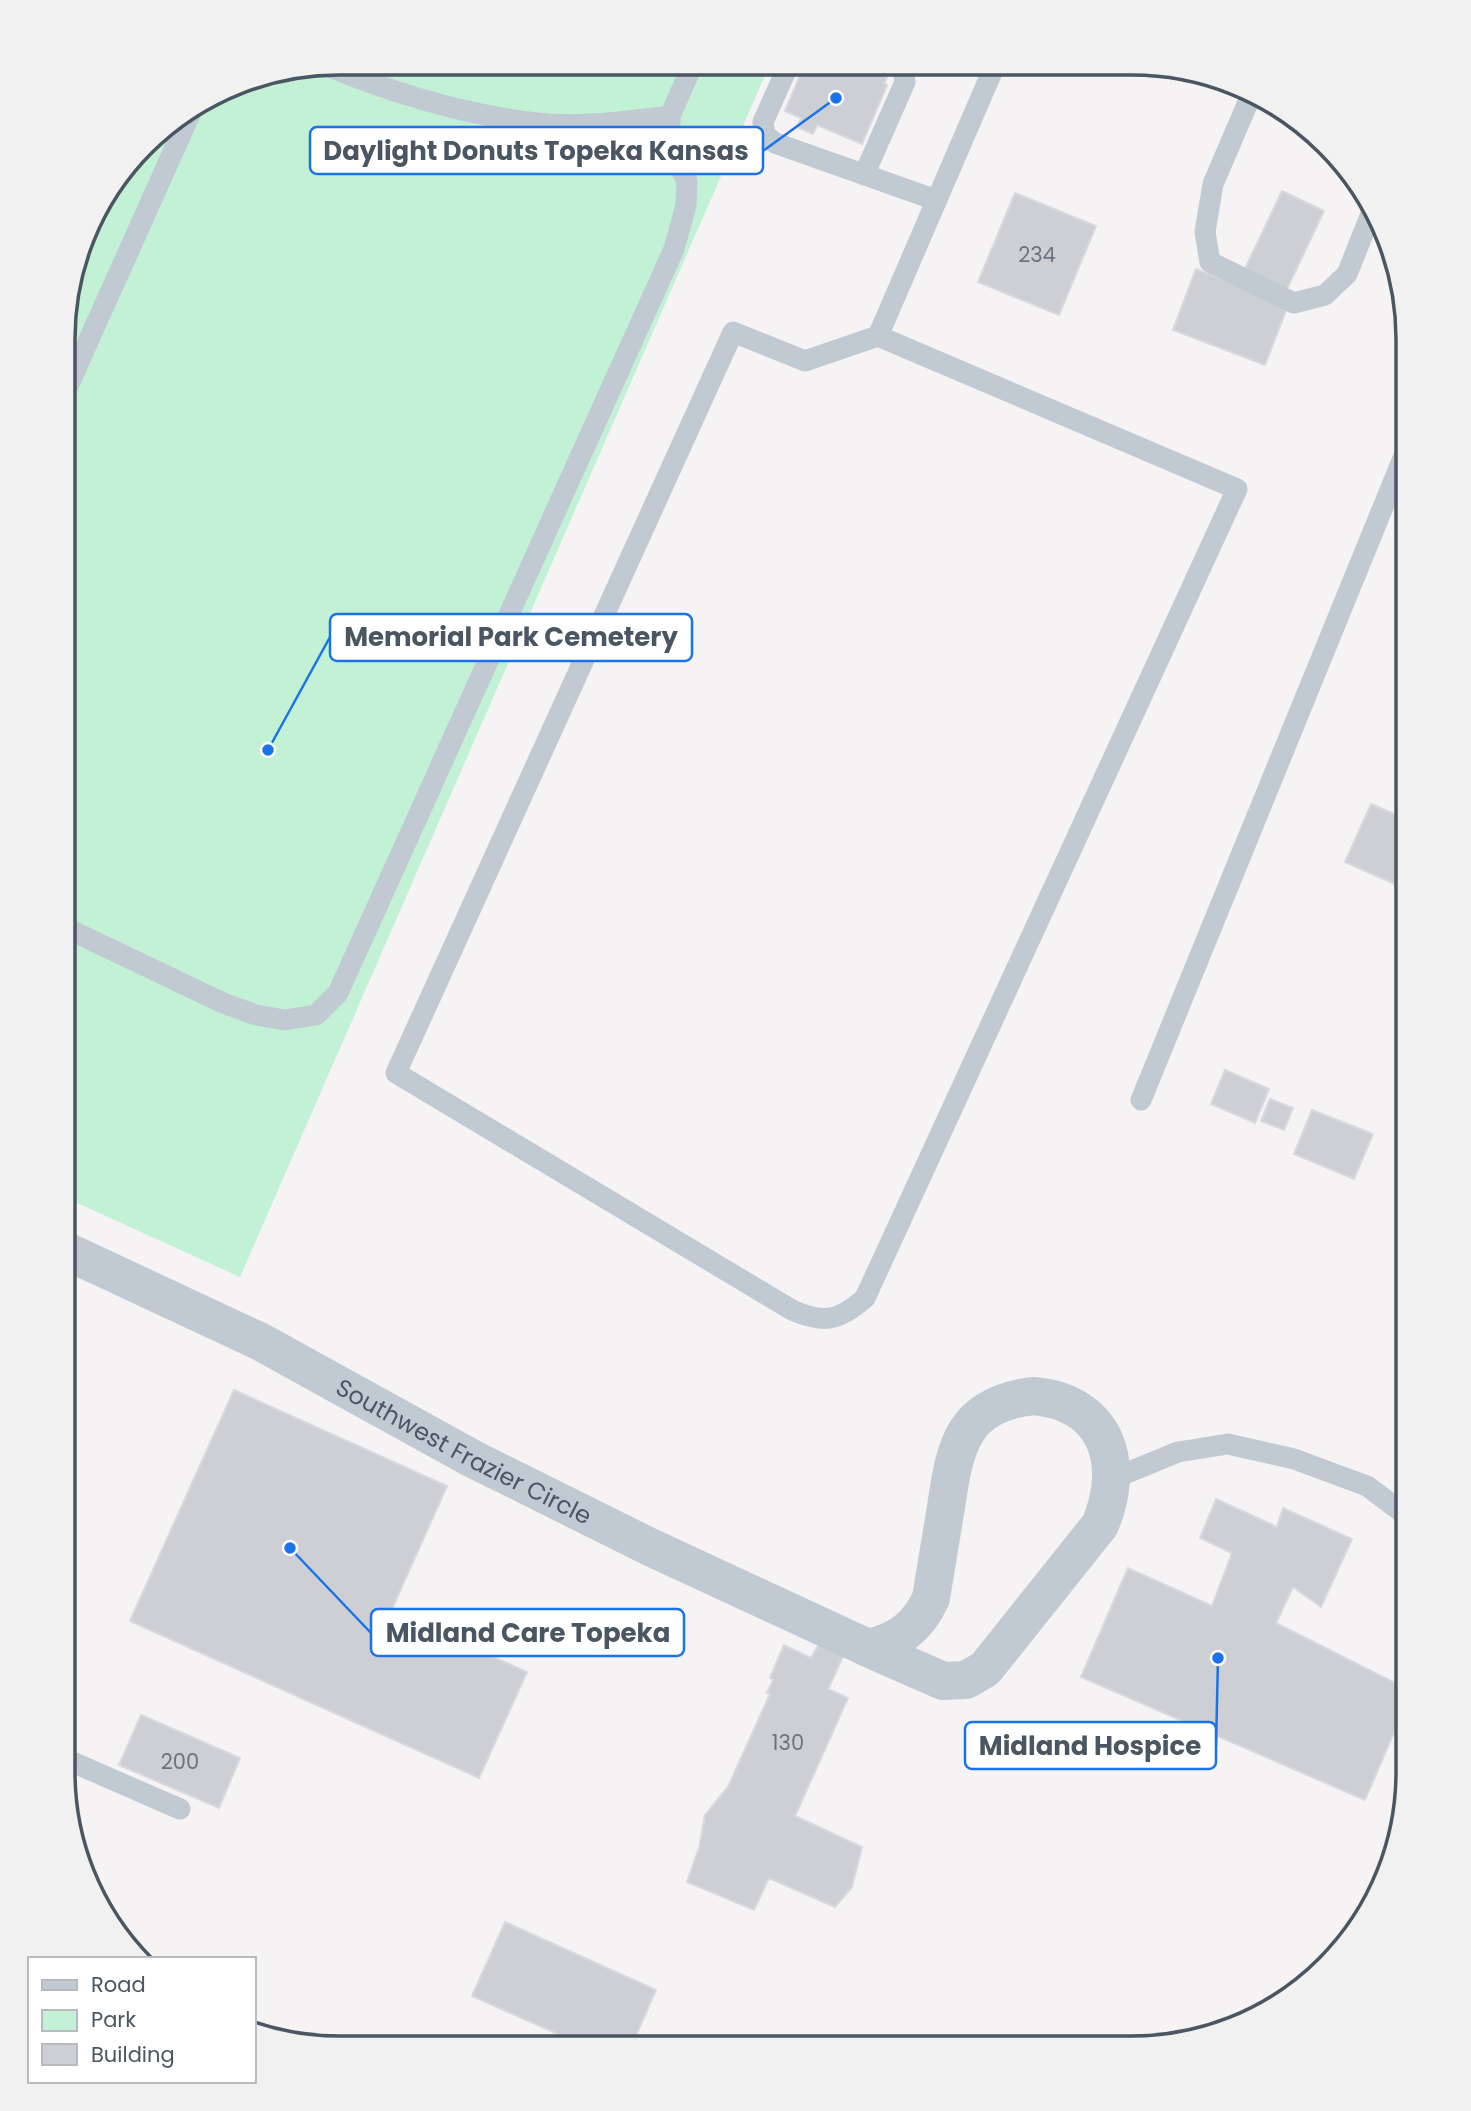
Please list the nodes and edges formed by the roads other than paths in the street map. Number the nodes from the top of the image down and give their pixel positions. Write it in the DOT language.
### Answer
graph roads {
  1 [pos="349,75"];
  2 [pos="689,75"];
  3 [pos="784,75"];
  4 [pos="904,75"];
  5 [pos="991,75"];
  6 [pos="1248,102"];
  7 [pos="670,116"];
  8 [pos="185,126"];
  9 [pos="864,175"];
  10 [pos="936,200"];
  11 [pos="1368,222"];
  12 [pos="878,336"];
  13 [pos="75,371"];
  14 [pos="1396,475"];
  15 [pos="75,933"];
  16 [pos="1141,1100"];
  17 [pos="75,1255"];
  18 [pos="1112,1479"];
  19 [pos="1396,1507"];
  20 [pos="868,1648"];
  21 [pos="75,1763"];
  22 [pos="180,1809"];
  1 -- 7 [label="lane"];
  2 -- 7 [label="lane"];
  3 -- 9 [label="lane"];
  4 -- 9 [label="lane"];
  5 -- 10 [label="lane"];
  6 -- 11 [label="lane"];
  7 -- 15 [label="lane"];
  8 -- 13 [label="lane"];
  9 -- 10 [label="lane"];
  10 -- 12 [label="lane"];
  12 -- 12 [label="lane"];
  14 -- 16 [label="lane"];
  17 -- 20 [label="street, Southwest Frazier Circle"];
  18 -- 19 [label="lane"];
  18 -- 20 [label="street, Southwest Frazier Circle"];
  18 -- 20 [label="street, Southwest Frazier Circle"];
  21 -- 22 [label="lane"];
}
